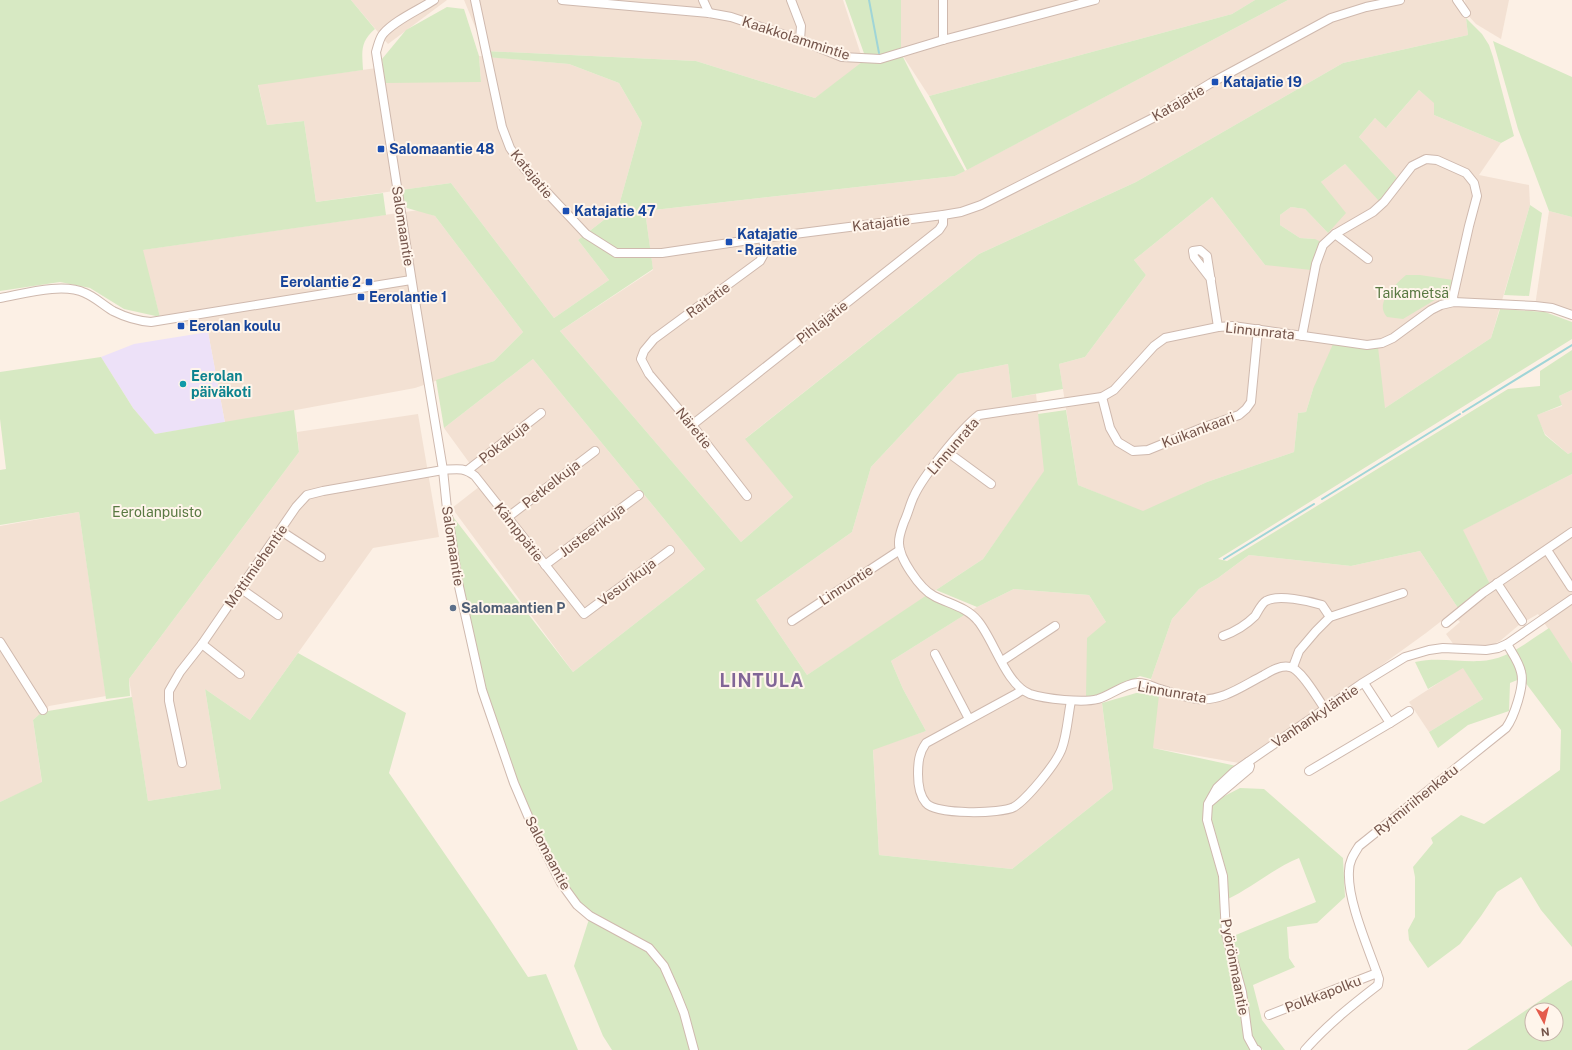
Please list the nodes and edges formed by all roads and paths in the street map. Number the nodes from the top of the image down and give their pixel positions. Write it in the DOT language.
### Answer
graph roads {
  1 [pos="434,0"];
  2 [pos="475,0"];
  3 [pos="562,0"];
  4 [pos="703,0"];
  5 [pos="791,0"];
  6 [pos="943,0"];
  7 [pos="1095,0"];
  8 [pos="1400,0"];
  9 [pos="1457,0"];
  10 [pos="597,1"];
  11 [pos="709,13"];
  12 [pos="1466,14"];
  13 [pos="800,40"];
  14 [pos="943,40"];
  15 [pos="943,215"];
  16 [pos="1335,234"];
  17 [pos="763,238"];
  18 [pos="1368,259"];
  19 [pos="1211,279"];
  20 [pos="412,280"];
  21 [pos="0,298"];
  22 [pos="1454,302"];
  23 [pos="1572,315"];
  24 [pos="1218,327"];
  25 [pos="1258,329"];
  26 [pos="1302,336"];
  27 [pos="641,359"];
  28 [pos="1102,397"];
  29 [pos="541,413"];
  30 [pos="692,425"];
  31 [pos="595,451"];
  32 [pos="946,451"];
  33 [pos="443,470"];
  34 [pos="468,470"];
  35 [pos="991,484"];
  36 [pos="639,495"];
  37 [pos="748,496"];
  38 [pos="508,518"];
  39 [pos="281,531"];
  40 [pos="1572,532"];
  41 [pos="670,550"];
  42 [pos="900,550"];
  43 [pos="1547,550"];
  44 [pos="321,557"];
  45 [pos="545,565"];
  46 [pos="1497,583"];
  47 [pos="1572,587"];
  48 [pos="240,588"];
  49 [pos="1403,593"];
  50 [pos="1572,599"];
  51 [pos="584,614"];
  52 [pos="278,615"];
  53 [pos="1330,618"];
  54 [pos="792,621"];
  55 [pos="1522,621"];
  56 [pos="1446,623"];
  57 [pos="1055,626"];
  58 [pos="1223,636"];
  59 [pos="0,642"];
  60 [pos="202,644"];
  61 [pos="1508,644"];
  62 [pos="935,654"];
  63 [pos="1002,661"];
  64 [pos="1293,667"];
  65 [pos="240,674"];
  66 [pos="1364,683"];
  67 [pos="1022,690"];
  68 [pos="1071,701"];
  69 [pos="1325,709"];
  70 [pos="43,710"];
  71 [pos="1409,710"];
  72 [pos="969,719"];
  73 [pos="1390,723"];
  74 [pos="1248,762"];
  75 [pos="182,763"];
  76 [pos="1309,771"];
  77 [pos="1216,788"];
  78 [pos="1208,804"];
  79 [pos="1377,973"];
  80 [pos="1269,1015"];
  81 [pos="694,1050"];
  82 [pos="1257,1050"];
  83 [pos="1305,1050"];
  1 -- 20 [label="street, Salomaantie"];
  2 -- 17 [label="street, Katajatie"];
  3 -- 10 [label="street, Kaakkolammintie"];
  4 -- 11 [label="street"];
  5 -- 13 [label="street"];
  6 -- 14 [label="street"];
  7 -- 14 [label="street, Kaakkolammintie"];
  8 -- 15 [label="street, Katajatie"];
  9 -- 12 [label="street"];
  10 -- 11 [label="street, Kaakkolammintie"];
  11 -- 13 [label="street, Kaakkolammintie"];
  13 -- 14 [label="street, Kaakkolammintie"];
  15 -- 17 [label="street, Katajatie"];
  15 -- 30 [label="street, Pihlajatie"];
  16 -- 18 [label="street"];
  16 -- 22 [label="street"];
  16 -- 26 [label="street"];
  17 -- 27 [label="street, Raitatie"];
  19 -- 24 [label="street"];
  20 -- 21 [label="street"];
  20 -- 33 [label="street, Salomaantie"];
  22 -- 23 [label="street, Linnunrata"];
  22 -- 26 [label="street, Linnunrata"];
  24 -- 25 [label="street, Linnunrata"];
  24 -- 28 [label="street, Linnunrata"];
  25 -- 26 [label="street, Linnunrata"];
  25 -- 28 [label="street, Kuikankaari"];
  27 -- 30 [label="street, Näretie"];
  28 -- 32 [label="street, Linnunrata"];
  29 -- 34 [label="street, Pokakuja"];
  30 -- 37 [label="street, Näretie"];
  31 -- 38 [label="street, Petkelkuja"];
  32 -- 35 [label="street"];
  32 -- 42 [label="street, Linnunrata"];
  33 -- 34 [label="street"];
  33 -- 39 [label="street, Mottimiehentie"];
  33 -- 81 [label="street, Salomaantie"];
  34 -- 38 [label="street, Kämppätie"];
  36 -- 45 [label="street, Justeerikuja"];
  38 -- 45 [label="street, Kämppätie"];
  39 -- 44 [label="street"];
  39 -- 48 [label="street, Mottimiehentie"];
  40 -- 43 [label="street"];
  41 -- 51 [label="street, Vesurikuja"];
  42 -- 54 [label="street, Linnuntie"];
  42 -- 63 [label="street"];
  43 -- 46 [label="street"];
  43 -- 47 [label="street"];
  45 -- 51 [label="street, Kämppätie"];
  46 -- 55 [label="street"];
  46 -- 56 [label="street"];
  48 -- 52 [label="street"];
  48 -- 60 [label="street, Mottimiehentie"];
  49 -- 53 [label="street"];
  50 -- 61 [label="street, Vanhankyläntie"];
  53 -- 58 [label="street"];
  53 -- 64 [label="street"];
  57 -- 63 [label="street"];
  59 -- 70 [label="street"];
  60 -- 65 [label="street"];
  60 -- 75 [label="street, Mottimiehentie"];
  61 -- 66 [label="street, Vanhankyläntie"];
  61 -- 79 [label="street, Rytmiriihenkatu"];
  62 -- 72 [label="street"];
  63 -- 67 [label="street"];
  64 -- 68 [label="street, Linnunrata"];
  64 -- 69 [label="street"];
  66 -- 69 [label="street, Vanhankyläntie"];
  66 -- 73 [label="street"];
  67 -- 68 [label="street, Linnunrata"];
  67 -- 72 [label="street"];
  68 -- 72 [label="street"];
  69 -- 74 [label="street, Vanhankyläntie"];
  71 -- 73 [label="street"];
  73 -- 76 [label="street"];
  74 -- 77 [label="street, Vanhankyläntie"];
  74 -- 78 [label="street"];
  77 -- 78 [label="street, Pyörönmaantie"];
  78 -- 82 [label="street, Pyörönmaantie"];
  79 -- 80 [label="street, Polkkapolku"];
  79 -- 83 [label="street"];
}
